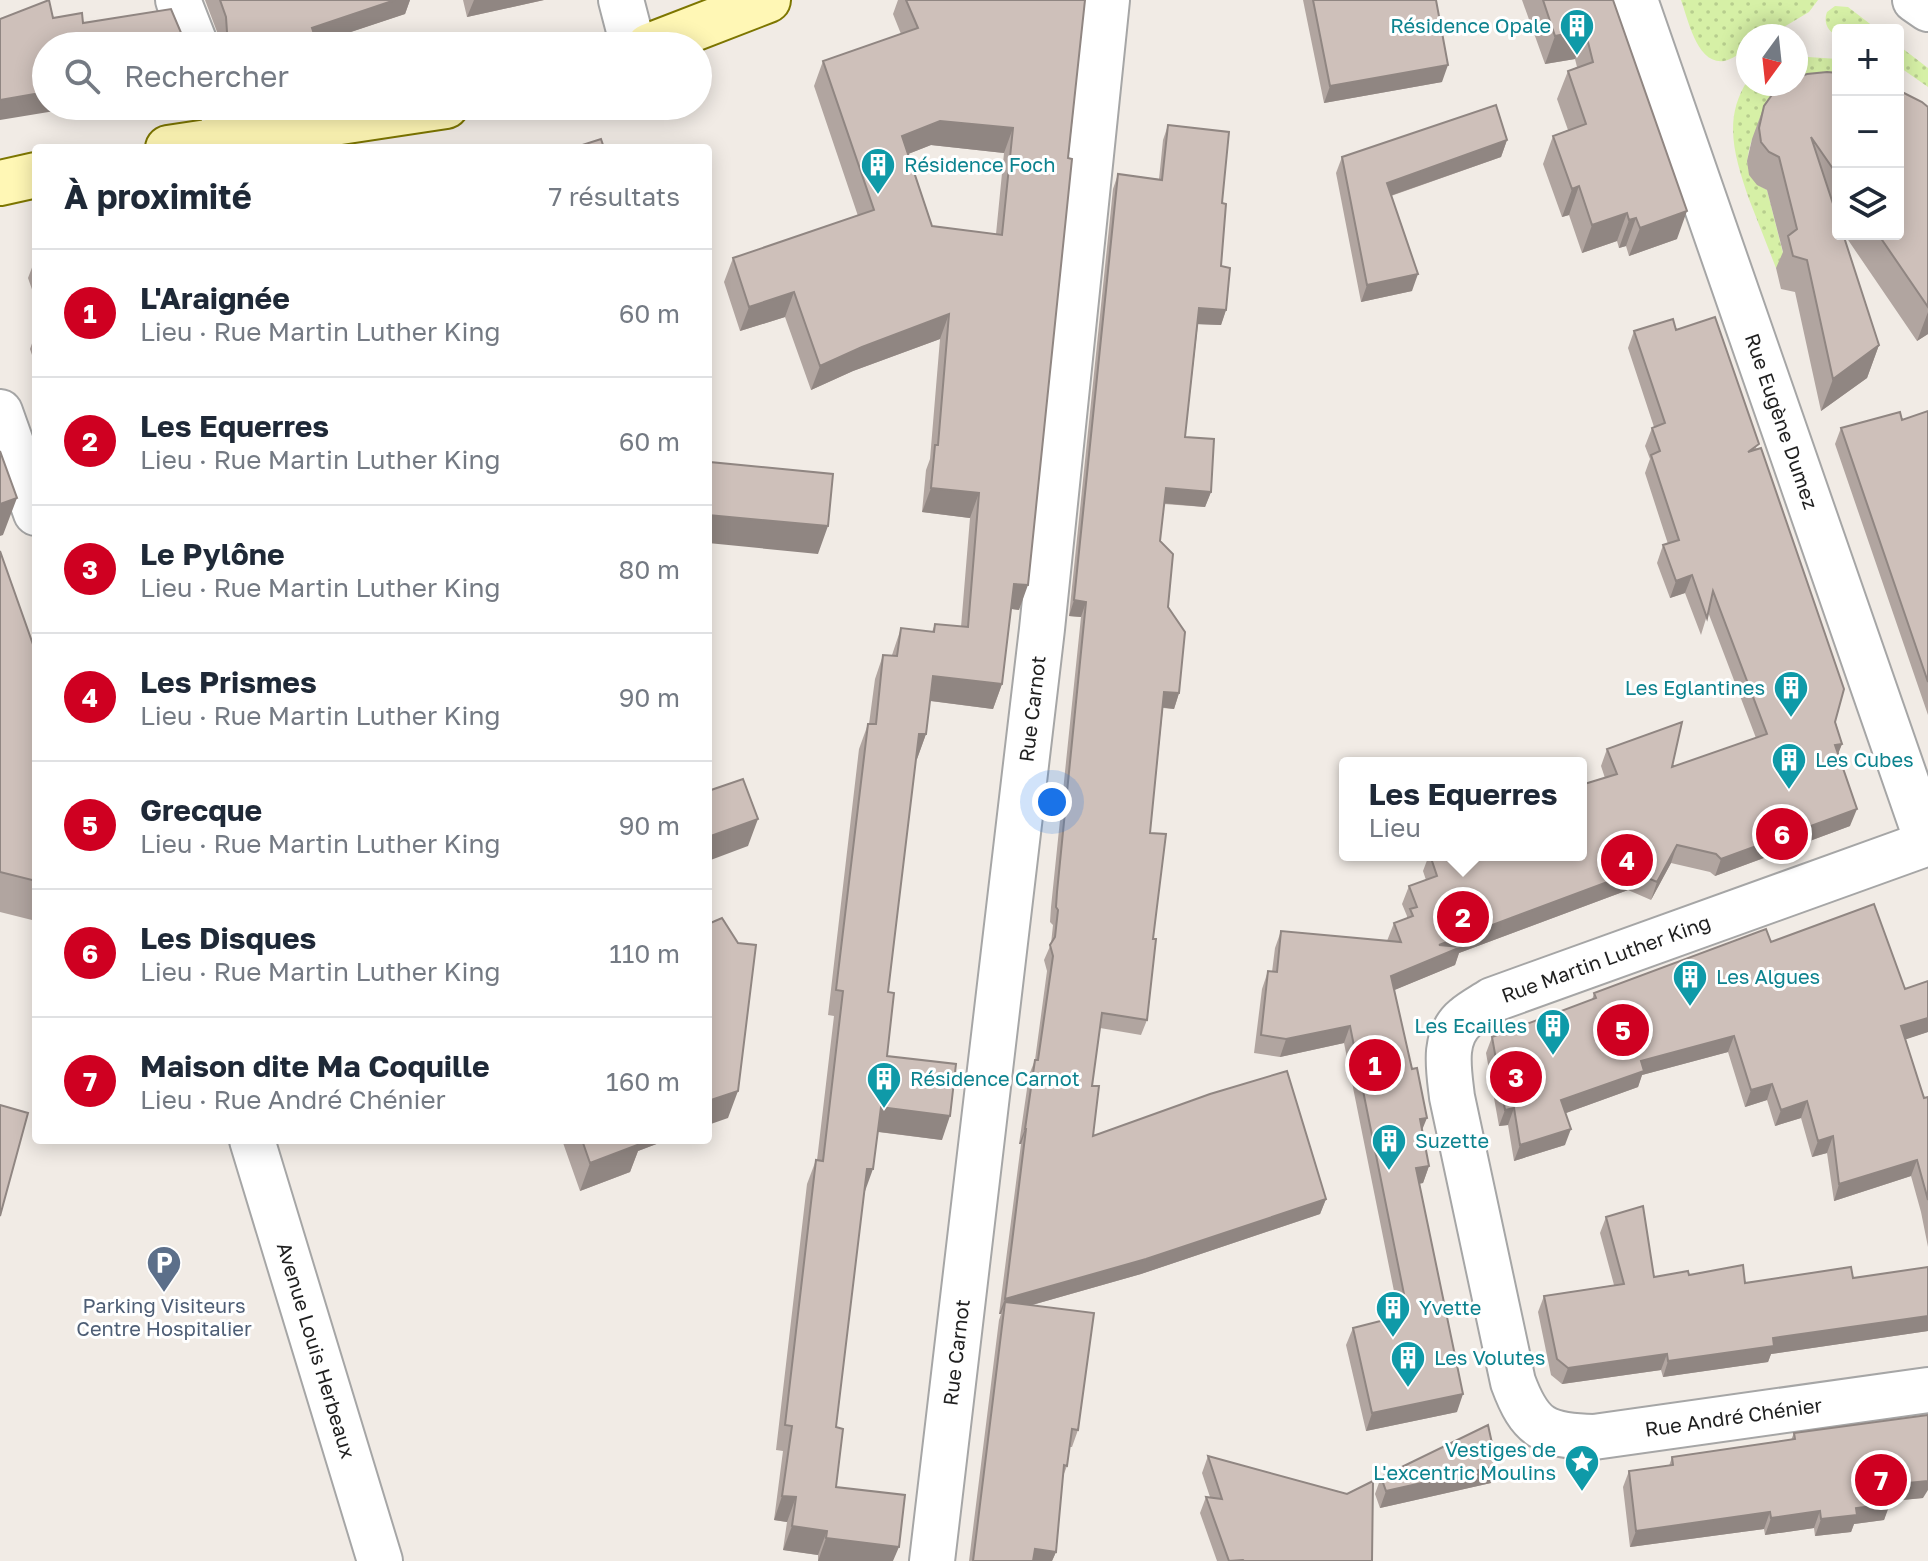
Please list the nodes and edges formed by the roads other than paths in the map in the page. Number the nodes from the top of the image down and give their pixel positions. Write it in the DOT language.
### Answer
graph roads {
  1 [pos="178,0"];
  2 [pos="621,0"];
  3 [pos="768,0"];
  4 [pos="1107,0"];
  5 [pos="1635,0"];
  6 [pos="1915,0"];
  7 [pos="1928,9"];
  8 [pos="191,32"];
  9 [pos="629,32"];
  10 [pos="685,32"];
  11 [pos="254,120"];
  12 [pos="226,122"];
  13 [pos="177,144"];
  14 [pos="32,162"];
  15 [pos="0,165"];
  16 [pos="32,176"];
  17 [pos="0,183"];
  18 [pos="0,412"];
  19 [pos="32,502"];
  20 [pos="1928,844"];
  21 [pos="253,1144"];
  22 [pos="1928,1390"];
  23 [pos="1539,1426"];
  24 [pos="380,1561"];
  25 [pos="932,1561"];
  1 -- 8 [label="street"];
  2 -- 9 [label="street"];
  3 -- 10 [label="street"];
  4 -- 25 [label="street, Rue Carnot"];
  5 -- 20 [label="street, Rue Eugène Dumez"];
  6 -- 7 [label="street"];
  11 -- 12 [label="street"];
  12 -- 13 [label="street"];
  14 -- 15 [label="street"];
  16 -- 17 [label="street"];
  18 -- 19 [label="street"];
  20 -- 23 [label="street, Rue Martin Luther King"];
  21 -- 24 [label="street, Avenue Louis Herbeaux"];
  22 -- 23 [label="street, Rue André Chénier"];
}
